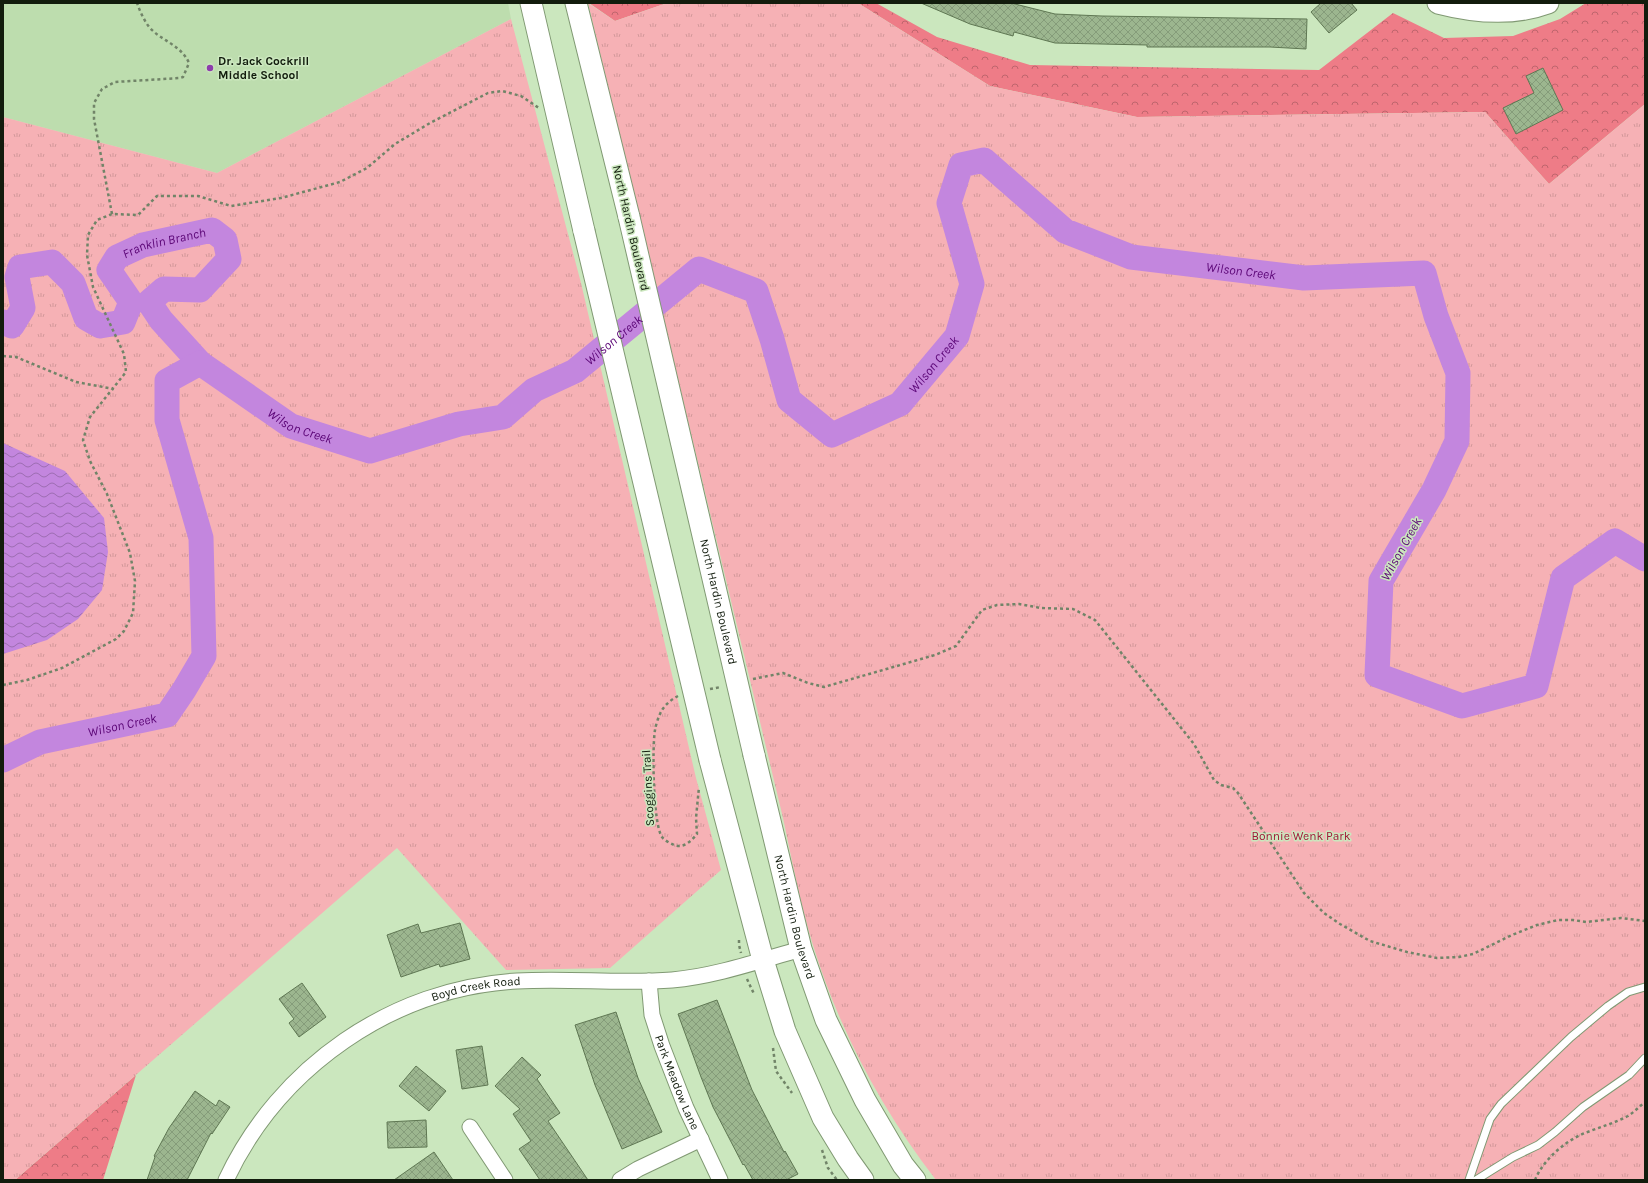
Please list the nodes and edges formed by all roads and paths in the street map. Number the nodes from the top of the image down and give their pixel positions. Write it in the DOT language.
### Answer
graph roads {
  1 [pos="136,3"];
  2 [pos="531,3"];
  3 [pos="576,3"];
  4 [pos="1438,3"];
  5 [pos="1548,3"];
  6 [pos="540,109"];
  7 [pos="112,214"];
  8 [pos="3,356"];
  9 [pos="114,389"];
  10 [pos="746,680"];
  11 [pos="3,685"];
  12 [pos="727,685"];
  13 [pos="707,689"];
  14 [pos="682,694"];
  15 [pos="700,784"];
  16 [pos="1645,921"];
  17 [pos="801,950"];
  18 [pos="763,960"];
  19 [pos="649,981"];
  20 [pos="1645,987"];
  21 [pos="1645,1058"];
  22 [pos="1645,1102"];
  23 [pos="470,1127"];
  24 [pos="701,1139"];
  25 [pos="226,1180"];
  26 [pos="505,1180"];
  27 [pos="620,1180"];
  28 [pos="720,1180"];
  29 [pos="863,1180"];
  30 [pos="915,1180"];
  31 [pos="1469,1180"];
  32 [pos="1476,1180"];
  33 [pos="1535,1180"];
  1 -- 7 [label="path"];
  2 -- 18 [label="main road, bridge"];
  3 -- 17 [label="main road, North Hardin Boulevard, bridge"];
  4 -- 5 [label="main road"];
  6 -- 7 [label="path"];
  7 -- 9 [label="path"];
  8 -- 9 [label="path"];
  9 -- 11 [label="path"];
  10 -- 16 [label="path"];
  12 -- 13 [label="path"];
  14 -- 15 [label="path, Scoggins Trail"];
  17 -- 18 [label="street, Boyd Creek Road"];
  17 -- 30 [label="main road, North Hardin Boulevard"];
  18 -- 19 [label="street, Boyd Creek Road"];
  18 -- 29 [label="main road"];
  19 -- 24 [label="street, Park Meadow Lane"];
  19 -- 25 [label="street, Boyd Creek Road"];
  20 -- 31 [label="lane"];
  21 -- 32 [label="lane"];
  22 -- 33 [label="path"];
  23 -- 26 [label="street"];
  24 -- 27 [label="street"];
  24 -- 28 [label="street, Park Meadow Lane"];
}
